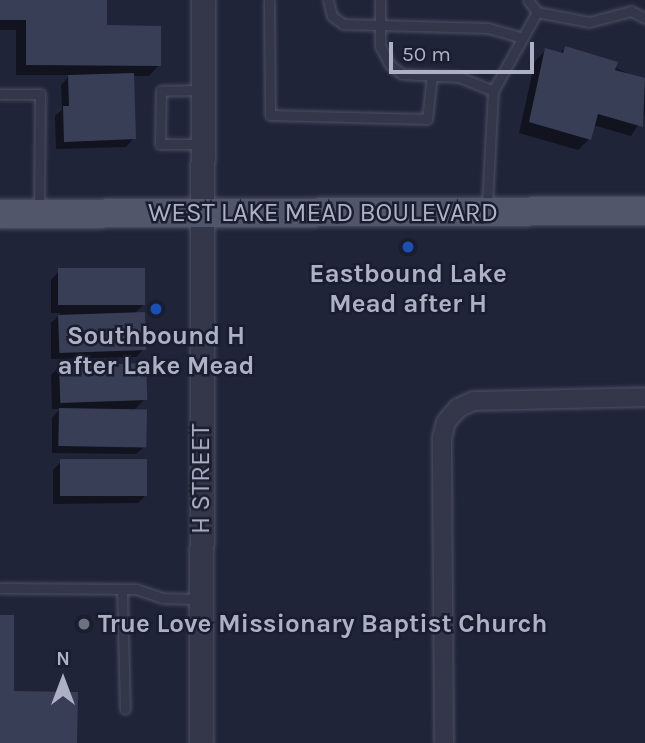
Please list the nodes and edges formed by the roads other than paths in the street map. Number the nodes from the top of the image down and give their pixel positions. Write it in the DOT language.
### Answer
graph roads {
  1 [pos="203,0"];
  2 [pos="269,0"];
  3 [pos="328,0"];
  4 [pos="380,0"];
  5 [pos="528,0"];
  6 [pos="537,12"];
  7 [pos="645,18"];
  8 [pos="380,28"];
  9 [pos="523,38"];
  10 [pos="432,76"];
  11 [pos="202,90"];
  12 [pos="493,92"];
  13 [pos="0,94"];
  14 [pos="201,144"];
  15 [pos="645,211"];
  16 [pos="486,212"];
  17 [pos="0,214"];
  18 [pos="39,214"];
  19 [pos="201,215"];
  20 [pos="645,397"];
  21 [pos="0,588"];
  22 [pos="122,589"];
  23 [pos="201,599"];
  24 [pos="125,709"];
  25 [pos="201,743"];
  26 [pos="444,743"];
  1 -- 11 [label="street, H STREET"];
  2 -- 10 [label="lane"];
  3 -- 8 [label="lane"];
  4 -- 8 [label="lane"];
  5 -- 6 [label="lane"];
  6 -- 7 [label="lane"];
  6 -- 9 [label="lane"];
  8 -- 9 [label="lane"];
  8 -- 10 [label="lane"];
  9 -- 12 [label="lane"];
  10 -- 12 [label="lane"];
  11 -- 14 [label="street, H STREET"];
  11 -- 14 [label="lane"];
  12 -- 16 [label="lane"];
  13 -- 18 [label="lane"];
  14 -- 19 [label="street, H STREET"];
  15 -- 16 [label="main road, WEST LAKE MEAD BOULEVARD"];
  16 -- 19 [label="main road, WEST LAKE MEAD BOULEVARD"];
  17 -- 18 [label="main road, WEST LAKE MEAD BOULEVARD"];
  18 -- 19 [label="main road, WEST LAKE MEAD BOULEVARD"];
  19 -- 23 [label="street, H STREET"];
  20 -- 26 [label="street"];
  21 -- 22 [label="lane"];
  22 -- 23 [label="lane"];
  22 -- 24 [label="lane"];
  23 -- 25 [label="street, H STREET"];
}
